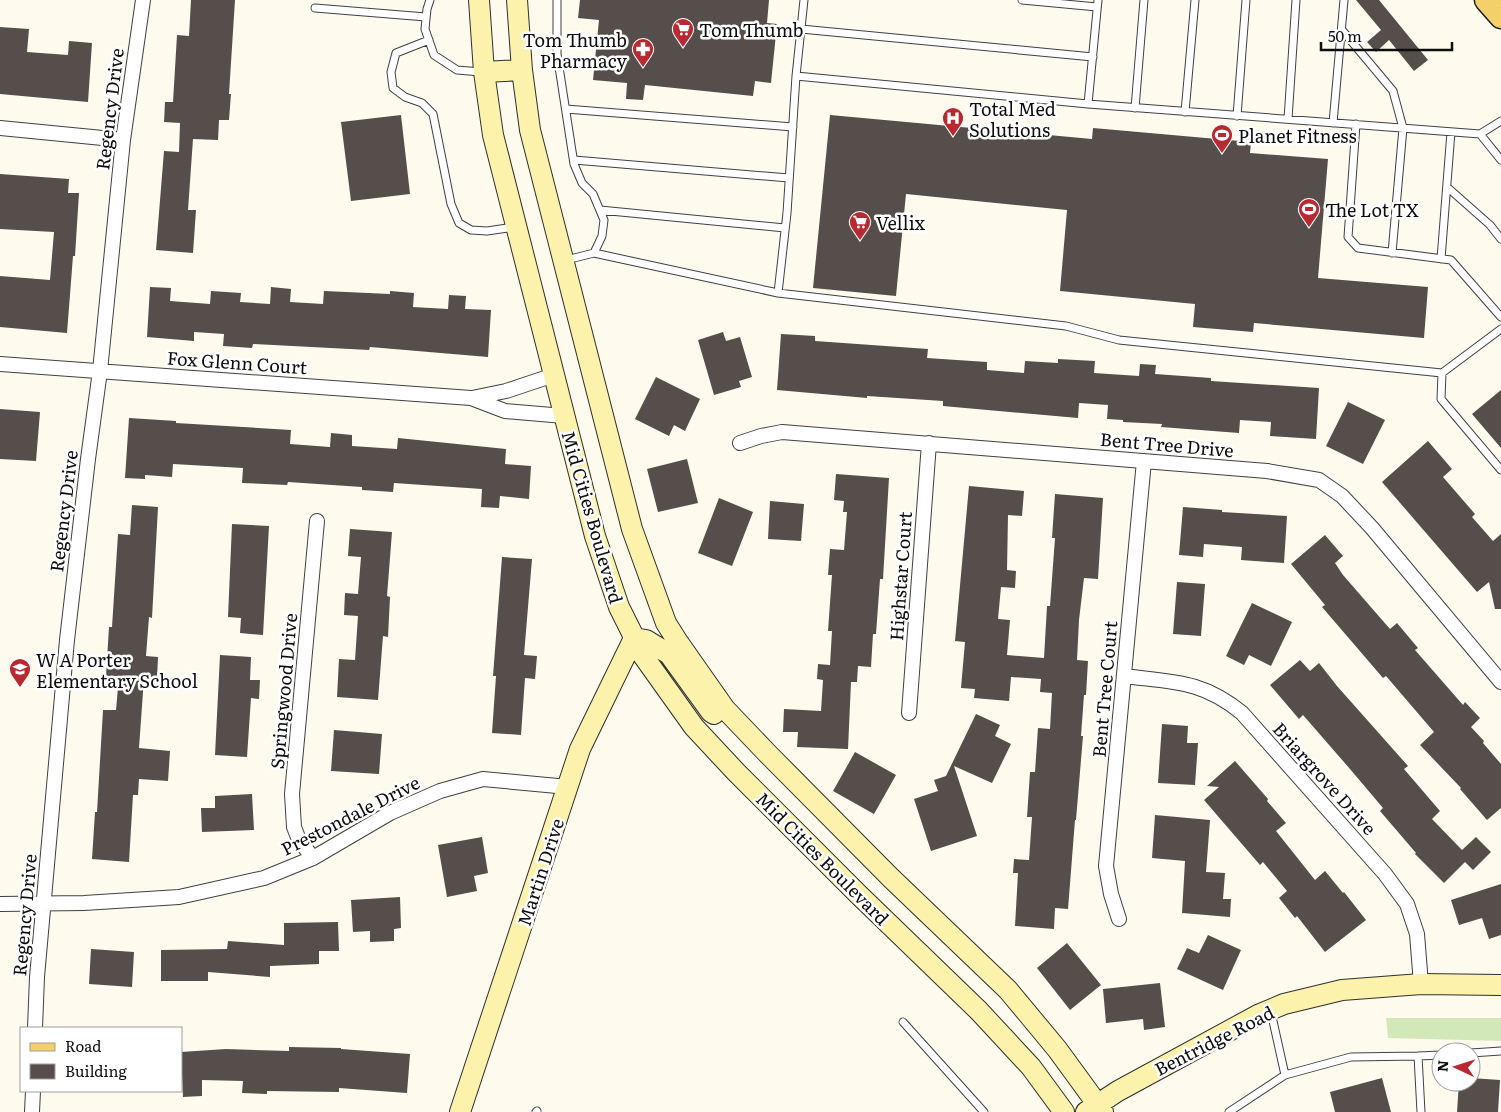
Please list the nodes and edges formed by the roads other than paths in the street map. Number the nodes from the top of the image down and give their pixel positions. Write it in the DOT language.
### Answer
graph roads {
  1 [pos="143,0"];
  2 [pos="430,0"];
  3 [pos="479,0"];
  4 [pos="517,0"];
  5 [pos="557,0"];
  6 [pos="804,0"];
  7 [pos="1022,0"];
  8 [pos="1144,0"];
  9 [pos="1194,0"];
  10 [pos="1246,0"];
  11 [pos="1296,0"];
  12 [pos="1344,0"];
  13 [pos="1486,0"];
  14 [pos="1098,4"];
  15 [pos="315,8"];
  16 [pos="426,18"];
  17 [pos="1501,18"];
  18 [pos="801,29"];
  19 [pos="1342,30"];
  20 [pos="429,40"];
  21 [pos="1092,57"];
  22 [pos="522,70"];
  23 [pos="484,72"];
  24 [pos="796,76"];
  25 [pos="1088,104"];
  26 [pos="1135,108"];
  27 [pos="566,109"];
  28 [pos="1185,112"];
  29 [pos="1237,116"];
  30 [pos="1288,119"];
  31 [pos="1501,121"];
  32 [pos="1333,123"];
  33 [pos="1356,124"];
  34 [pos="793,127"];
  35 [pos="0,128"];
  36 [pos="1402,128"];
  37 [pos="1451,132"];
  38 [pos="1480,134"];
  39 [pos="123,140"];
  40 [pos="574,160"];
  41 [pos="1501,160"];
  42 [pos="790,178"];
  43 [pos="1447,187"];
  44 [pos="600,210"];
  45 [pos="516,227"];
  46 [pos="785,228"];
  47 [pos="1501,239"];
  48 [pos="594,253"];
  49 [pos="1392,253"];
  50 [pos="1441,259"];
  51 [pos="563,260"];
  52 [pos="778,293"];
  53 [pos="1501,317"];
  54 [pos="1501,329"];
  55 [pos="0,364"];
  56 [pos="100,371"];
  57 [pos="1442,373"];
  58 [pos="554,375"];
  59 [pos="471,398"];
  60 [pos="564,416"];
  61 [pos="740,443"];
  62 [pos="929,443"];
  63 [pos="1144,461"];
  64 [pos="1501,470"];
  65 [pos="317,521"];
  66 [pos="634,638"];
  67 [pos="1124,676"];
  68 [pos="1501,682"];
  69 [pos="909,713"];
  70 [pos="739,724"];
  71 [pos="568,787"];
  72 [pos="313,858"];
  73 [pos="0,904"];
  74 [pos="44,904"];
  75 [pos="1119,919"];
  76 [pos="1421,984"];
  77 [pos="1501,985"];
  78 [pos="1270,1010"];
  79 [pos="903,1022"];
  80 [pos="35,1027"];
  81 [pos="1501,1051"];
  82 [pos="1481,1052"];
  83 [pos="1431,1055"];
  84 [pos="1418,1056"];
  85 [pos="1285,1076"];
  86 [pos="33,1092"];
  87 [pos="1096,1110"];
  88 [pos="32,1112"];
  89 [pos="460,1112"];
  90 [pos="984,1112"];
  91 [pos="1064,1112"];
  92 [pos="1229,1112"];
  93 [pos="1421,1112"];
  1 -- 39 [label="street, Regency Drive"];
  2 -- 16 [label="lane"];
  3 -- 23 [label="main road, Mid Cities Boulevard"];
  4 -- 22 [label="main road, Mid Cities Boulevard"];
  5 -- 27 [label="lane"];
  6 -- 18 [label="lane"];
  7 -- 14 [label="lane"];
  8 -- 26 [label="lane"];
  9 -- 28 [label="lane"];
  10 -- 29 [label="lane"];
  11 -- 30 [label="lane"];
  12 -- 19 [label="lane"];
  13 -- 17 [label="main road"];
  14 -- 21 [label="lane"];
  15 -- 16 [label="lane"];
  16 -- 20 [label="lane"];
  18 -- 21 [label="lane"];
  18 -- 24 [label="lane"];
  19 -- 32 [label="lane"];
  19 -- 36 [label="lane"];
  20 -- 23 [label="lane"];
  20 -- 45 [label="lane"];
  21 -- 25 [label="lane"];
  22 -- 23 [label="main road"];
  22 -- 51 [label="main road, Mid Cities Boulevard"];
  23 -- 45 [label="main road, Mid Cities Boulevard"];
  24 -- 25 [label="lane"];
  24 -- 34 [label="lane"];
  25 -- 26 [label="lane"];
  26 -- 28 [label="lane"];
  27 -- 34 [label="lane"];
  27 -- 40 [label="lane"];
  28 -- 29 [label="lane"];
  29 -- 30 [label="lane"];
  30 -- 32 [label="lane"];
  31 -- 38 [label="lane"];
  32 -- 33 [label="lane"];
  33 -- 36 [label="lane"];
  33 -- 49 [label="lane"];
  34 -- 42 [label="lane"];
  35 -- 39 [label="street"];
  36 -- 37 [label="lane"];
  36 -- 49 [label="lane"];
  37 -- 38 [label="lane"];
  37 -- 43 [label="lane"];
  38 -- 41 [label="lane"];
  39 -- 56 [label="street, Regency Drive"];
  40 -- 42 [label="lane"];
  40 -- 44 [label="lane"];
  42 -- 46 [label="lane"];
  43 -- 47 [label="lane"];
  43 -- 50 [label="lane"];
  44 -- 46 [label="lane"];
  44 -- 48 [label="lane"];
  45 -- 58 [label="main road, Mid Cities Boulevard"];
  46 -- 52 [label="lane"];
  48 -- 51 [label="lane"];
  48 -- 52 [label="lane"];
  49 -- 50 [label="lane"];
  50 -- 53 [label="lane"];
  51 -- 70 [label="main road, Mid Cities Boulevard"];
  52 -- 57 [label="lane"];
  54 -- 57 [label="lane"];
  55 -- 56 [label="street, Fox Glenn Court"];
  56 -- 59 [label="street, Fox Glenn Court"];
  56 -- 74 [label="street, Regency Drive"];
  57 -- 64 [label="lane"];
  58 -- 59 [label="street, Fox Glenn Court"];
  58 -- 60 [label="main road, Mid Cities Boulevard"];
  59 -- 60 [label="street, Fox Glenn Court"];
  60 -- 66 [label="main road, Mid Cities Boulevard"];
  61 -- 62 [label="street, Bent Tree Drive"];
  62 -- 63 [label="street, Bent Tree Drive"];
  62 -- 69 [label="street, Highstar Court"];
  63 -- 67 [label="street, Bent Tree Court"];
  63 -- 68 [label="street, Bent Tree Drive"];
  65 -- 72 [label="street, Springwood Drive"];
  66 -- 70 [label="main road"];
  66 -- 71 [label="main road, Martin Drive"];
  66 -- 91 [label="main road, Mid Cities Boulevard"];
  67 -- 75 [label="street, Bent Tree Court"];
  67 -- 76 [label="street, Briargrove Drive"];
  70 -- 87 [label="main road, Mid Cities Boulevard"];
  71 -- 72 [label="street, Prestondale Drive"];
  71 -- 89 [label="main road, Martin Drive"];
  72 -- 74 [label="street, Prestondale Drive"];
  73 -- 74 [label="street, Prestondale Drive"];
  74 -- 80 [label="street, Regency Drive"];
  76 -- 77 [label="main road, Bentridge Road"];
  76 -- 78 [label="main road, Bentridge Road"];
  78 -- 85 [label="lane"];
  78 -- 87 [label="main road, Bentridge Road"];
  79 -- 90 [label="lane"];
  81 -- 82 [label="lane"];
  83 -- 84 [label="lane"];
  84 -- 85 [label="lane"];
  84 -- 93 [label="lane"];
  85 -- 92 [label="lane"];
  86 -- 88 [label="street"];
}
